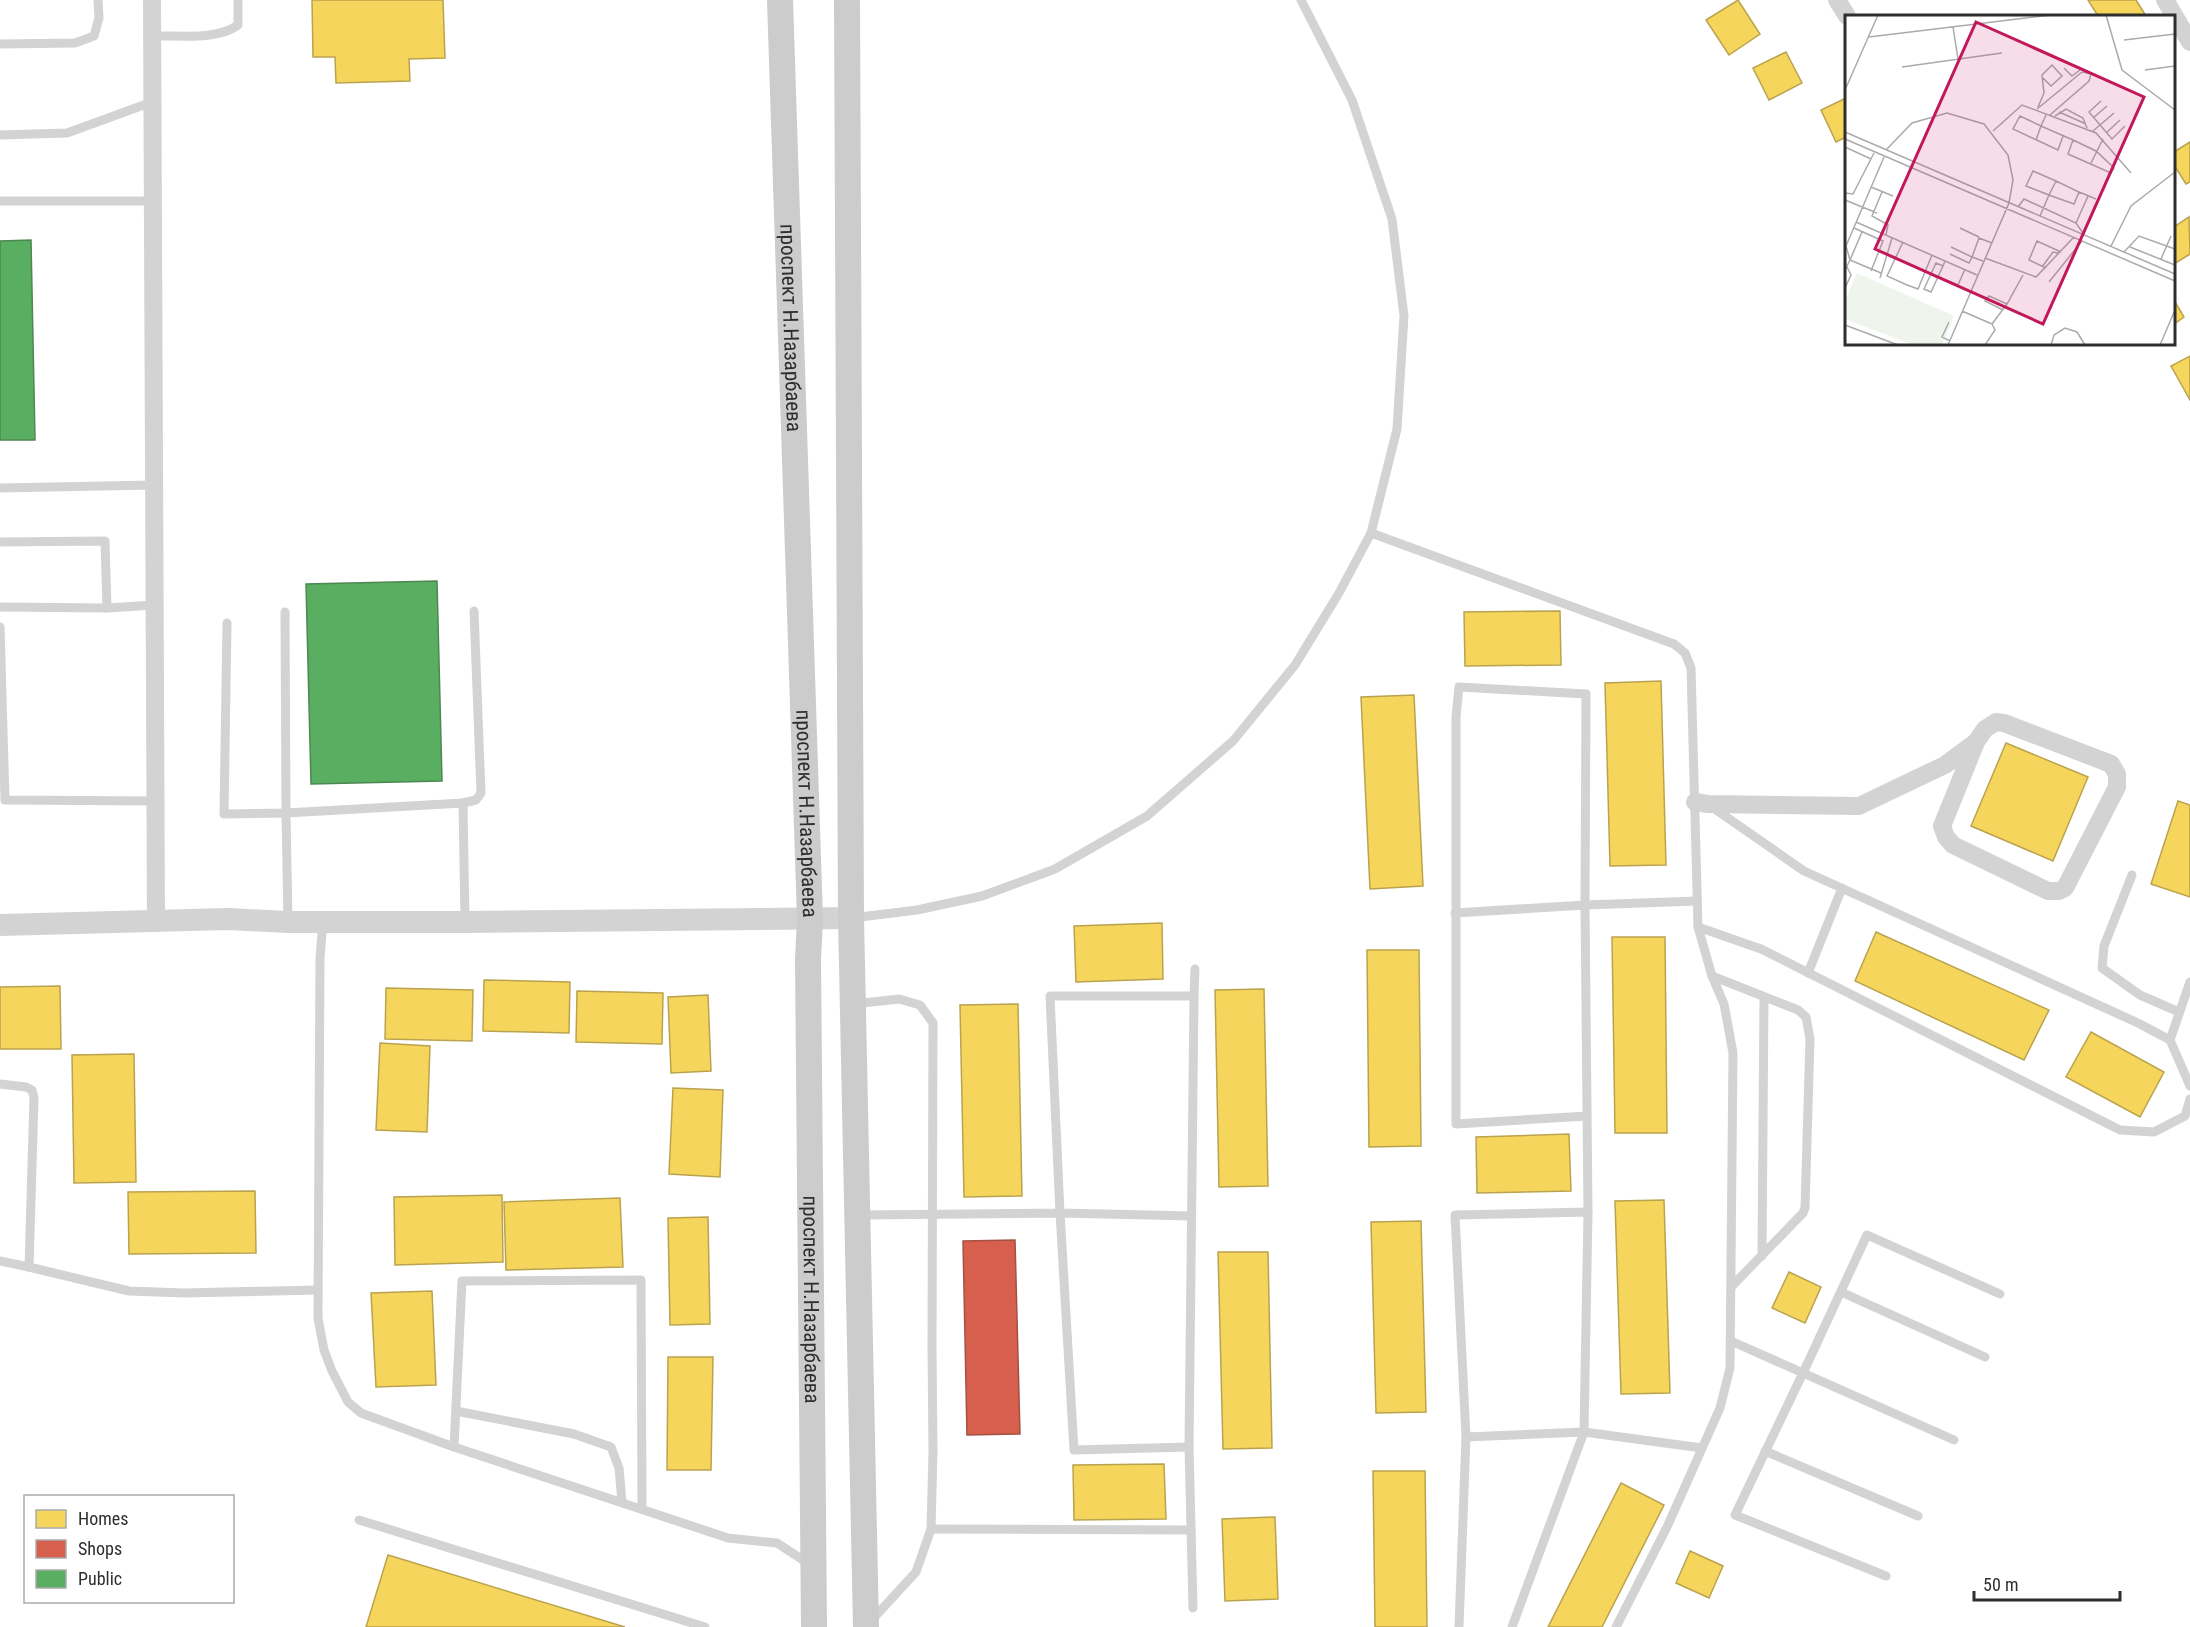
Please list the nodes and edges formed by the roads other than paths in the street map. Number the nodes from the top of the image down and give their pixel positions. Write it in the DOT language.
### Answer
graph roads {
  1 [pos="98,0"];
  2 [pos="152,0"];
  3 [pos="238,0"];
  4 [pos="780,0"];
  5 [pos="847,0"];
  6 [pos="1301,0"];
  7 [pos="1837,0"];
  8 [pos="2165,0"];
  9 [pos="1846,15"];
  10 [pos="2174,15"];
  11 [pos="2175,17"];
  12 [pos="152,36"];
  13 [pos="2190,42"];
  14 [pos="0,44"];
  15 [pos="152,102"];
  16 [pos="0,135"];
  17 [pos="0,201"];
  18 [pos="153,201"];
  19 [pos="154,485"];
  20 [pos="0,488"];
  21 [pos="1371,533"];
  22 [pos="0,542"];
  23 [pos="155,605"];
  24 [pos="0,607"];
  25 [pos="107,608"];
  26 [pos="474,611"];
  27 [pos="285,612"];
  28 [pos="227,623"];
  29 [pos="0,627"];
  30 [pos="1976,742"];
  31 [pos="156,801"];
  32 [pos="463,803"];
  33 [pos="1701,803"];
  34 [pos="286,813"];
  35 [pos="2132,874"];
  36 [pos="1842,888"];
  37 [pos="1698,901"];
  38 [pos="1585,905"];
  39 [pos="1455,913"];
  40 [pos="851,918"];
  41 [pos="810,919"];
  42 [pos="323,921"];
  43 [pos="156,922"];
  44 [pos="288,922"];
  45 [pos="465,922"];
  46 [pos="0,925"];
  47 [pos="1698,927"];
  48 [pos="1195,969"];
  49 [pos="1808,973"];
  50 [pos="1712,976"];
  51 [pos="2190,982"];
  52 [pos="1194,996"];
  53 [pos="1764,997"];
  54 [pos="853,1004"];
  55 [pos="2179,1012"];
  56 [pos="2170,1040"];
  57 [pos="0,1084"];
  58 [pos="2190,1086"];
  59 [pos="2190,1099"];
  60 [pos="1587,1116"];
  61 [pos="1588,1212"];
  62 [pos="1060,1213"];
  63 [pos="932,1214"];
  64 [pos="857,1215"];
  65 [pos="1192,1216"];
  66 [pos="1762,1256"];
  67 [pos="0,1261"];
  68 [pos="29,1267"];
  69 [pos="1732,1286"];
  70 [pos="317,1290"];
  71 [pos="1841,1292"];
  72 [pos="2000,1294"];
  73 [pos="1731,1341"];
  74 [pos="1985,1357"];
  75 [pos="1803,1373"];
  76 [pos="456,1411"];
  77 [pos="1584,1432"];
  78 [pos="1466,1437"];
  79 [pos="1954,1440"];
  80 [pos="454,1447"];
  81 [pos="1189,1448"];
  82 [pos="1702,1448"];
  83 [pos="1765,1452"];
  84 [pos="622,1502"];
  85 [pos="642,1509"];
  86 [pos="1918,1516"];
  87 [pos="359,1520"];
  88 [pos="931,1529"];
  89 [pos="1191,1530"];
  90 [pos="814,1567"];
  91 [pos="1886,1576"];
  92 [pos="1193,1608"];
  93 [pos="705,1627"];
  94 [pos="814,1627"];
  95 [pos="867,1627"];
  96 [pos="1459,1627"];
  97 [pos="1512,1627"];
  98 [pos="1616,1627"];
  1 -- 14 [label="lane"];
  2 -- 12 [label="street"];
  3 -- 12 [label="lane"];
  4 -- 41 [label="main road, проспект Н.Назарбаева"];
  5 -- 40 [label="main road, проспект Н.Назарбаева"];
  6 -- 21 [label="lane"];
  7 -- 9 [label="street"];
  8 -- 10 [label="street"];
  11 -- 13 [label="street"];
  12 -- 15 [label="street"];
  15 -- 16 [label="lane"];
  15 -- 18 [label="street"];
  17 -- 18 [label="lane"];
  18 -- 19 [label="street"];
  19 -- 20 [label="lane"];
  19 -- 23 [label="street"];
  21 -- 33 [label="lane"];
  21 -- 40 [label="lane"];
  22 -- 25 [label="lane"];
  23 -- 25 [label="lane"];
  23 -- 31 [label="street"];
  24 -- 25 [label="lane"];
  26 -- 32 [label="lane"];
  27 -- 34 [label="lane"];
  28 -- 34 [label="lane"];
  29 -- 31 [label="lane"];
  30 -- 30 [label="street"];
  30 -- 33 [label="street"];
  31 -- 43 [label="street"];
  32 -- 34 [label="lane"];
  32 -- 45 [label="lane"];
  33 -- 36 [label="lane"];
  33 -- 37 [label="lane"];
  34 -- 44 [label="lane"];
  35 -- 55 [label="lane"];
  36 -- 49 [label="lane"];
  36 -- 56 [label="lane"];
  37 -- 38 [label="lane"];
  37 -- 47 [label="lane"];
  38 -- 39 [label="lane"];
  38 -- 39 [label="lane"];
  38 -- 60 [label="lane"];
  39 -- 60 [label="lane"];
  40 -- 41 [label="street"];
  40 -- 54 [label="main road, проспект Н.Назарбаева"];
  41 -- 45 [label="street"];
  41 -- 90 [label="main road, проспект Н.Назарбаева"];
  42 -- 44 [label="street"];
  42 -- 45 [label="street"];
  42 -- 70 [label="lane"];
  43 -- 44 [label="street"];
  43 -- 46 [label="street"];
  47 -- 49 [label="lane"];
  47 -- 50 [label="lane"];
  48 -- 52 [label="lane"];
  49 -- 59 [label="lane"];
  50 -- 53 [label="lane"];
  50 -- 69 [label="lane"];
  51 -- 55 [label="lane"];
  52 -- 62 [label="lane"];
  52 -- 65 [label="lane"];
  53 -- 66 [label="lane"];
  53 -- 66 [label="lane"];
  54 -- 63 [label="lane"];
  54 -- 64 [label="main road, проспект Н.Назарбаева"];
  55 -- 56 [label="lane"];
  56 -- 58 [label="lane"];
  57 -- 68 [label="lane"];
  60 -- 61 [label="lane"];
  61 -- 77 [label="lane"];
  61 -- 78 [label="lane"];
  62 -- 63 [label="lane"];
  62 -- 65 [label="lane"];
  62 -- 81 [label="lane"];
  63 -- 64 [label="lane"];
  63 -- 88 [label="lane"];
  64 -- 95 [label="main road, проспект Н.Назарбаева"];
  65 -- 81 [label="lane"];
  66 -- 69 [label="lane"];
  67 -- 68 [label="lane"];
  68 -- 70 [label="lane"];
  69 -- 73 [label="lane"];
  70 -- 80 [label="lane"];
  71 -- 72 [label="lane"];
  71 -- 74 [label="lane"];
  71 -- 75 [label="lane"];
  73 -- 75 [label="lane"];
  73 -- 82 [label="lane"];
  75 -- 79 [label="lane"];
  75 -- 83 [label="lane"];
  76 -- 80 [label="lane"];
  76 -- 84 [label="lane"];
  76 -- 85 [label="lane"];
  77 -- 78 [label="lane"];
  77 -- 82 [label="lane"];
  77 -- 97 [label="lane"];
  78 -- 96 [label="lane"];
  80 -- 84 [label="lane"];
  81 -- 89 [label="lane"];
  82 -- 98 [label="lane"];
  83 -- 86 [label="lane"];
  83 -- 91 [label="lane"];
  84 -- 85 [label="lane"];
  85 -- 90 [label="lane"];
  87 -- 93 [label="lane"];
  88 -- 89 [label="lane"];
  88 -- 95 [label="lane"];
  89 -- 92 [label="lane"];
  90 -- 94 [label="main road, проспект Н.Назарбаева"];
}
